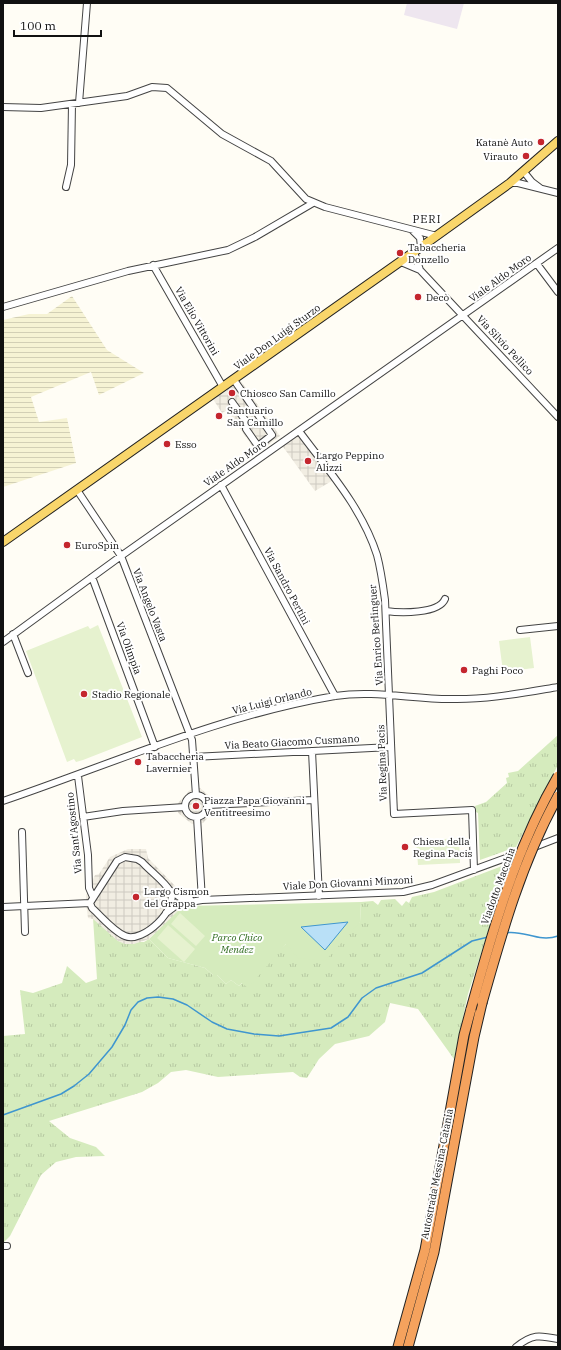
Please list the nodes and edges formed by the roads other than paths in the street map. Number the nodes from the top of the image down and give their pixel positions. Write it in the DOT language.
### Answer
graph roads {
  1 [pos="88,3"];
  2 [pos="75,104"];
  3 [pos="3,107"];
  4 [pos="558,142"];
  5 [pos="524,172"];
  6 [pos="510,183"];
  7 [pos="66,187"];
  8 [pos="543,190"];
  9 [pos="558,193"];
  10 [pos="312,203"];
  11 [pos="412,230"];
  12 [pos="437,236"];
  13 [pos="558,248"];
  14 [pos="418,250"];
  15 [pos="401,262"];
  16 [pos="537,264"];
  17 [pos="153,265"];
  18 [pos="420,270"];
  19 [pos="558,292"];
  20 [pos="3,307"];
  21 [pos="464,316"];
  22 [pos="234,380"];
  23 [pos="223,388"];
  24 [pos="232,402"];
  25 [pos="258,416"];
  26 [pos="558,417"];
  27 [pos="248,424"];
  28 [pos="299,431"];
  29 [pos="221,485"];
  30 [pos="77,490"];
  31 [pos="3,542"];
  32 [pos="121,556"];
  33 [pos="92,577"];
  34 [pos="445,599"];
  35 [pos="386,611"];
  36 [pos="558,626"];
  37 [pos="520,630"];
  38 [pos="13,634"];
  39 [pos="3,642"];
  40 [pos="28,673"];
  41 [pos="558,687"];
  42 [pos="390,694"];
  43 [pos="335,696"];
  44 [pos="190,734"];
  45 [pos="155,747"];
  46 [pos="391,747"];
  47 [pos="312,751"];
  48 [pos="194,757"];
  49 [pos="78,776"];
  50 [pos="558,776"];
  51 [pos="196,792"];
  52 [pos="558,796"];
  53 [pos="314,800"];
  54 [pos="3,801"];
  55 [pos="208,805"];
  56 [pos="185,807"];
  57 [pos="83,817"];
  58 [pos="197,817"];
  59 [pos="22,832"];
  60 [pos="558,838"];
  61 [pos="474,870"];
  62 [pos="170,891"];
  63 [pos="319,896"];
  64 [pos="202,900"];
  65 [pos="90,901"];
  66 [pos="3,907"];
  67 [pos="24,907"];
  68 [pos="166,913"];
  69 [pos="25,932"];
  70 [pos="482,1004"];
  71 [pos="471,1009"];
  72 [pos="558,1339"];
  73 [pos="398,1347"];
  74 [pos="408,1347"];
  75 [pos="516,1347"];
  1 -- 2 [label="street"];
  2 -- 3 [label="street"];
  2 -- 7 [label="street"];
  2 -- 10 [label="street"];
  4 -- 5 [label="main road, Viale Don Luigi Sturzo"];
  5 -- 6 [label="main road, Viale Don Luigi Sturzo"];
  5 -- 8 [label="street"];
  6 -- 8 [label="street"];
  6 -- 12 [label="main road, Viale Don Luigi Sturzo"];
  8 -- 9 [label="street"];
  10 -- 11 [label="street"];
  10 -- 17 [label="street"];
  11 -- 12 [label="street"];
  11 -- 14 [label="street"];
  12 -- 14 [label="main road, Viale Don Luigi Sturzo"];
  13 -- 16 [label="street, Viale Aldo Moro"];
  14 -- 15 [label="main road, Viale Don Luigi Sturzo"];
  14 -- 18 [label="street"];
  15 -- 18 [label="street"];
  15 -- 22 [label="main road, Viale Don Luigi Sturzo"];
  16 -- 19 [label="street"];
  16 -- 21 [label="street, Viale Aldo Moro"];
  17 -- 20 [label="street"];
  17 -- 23 [label="street, Via Elio Vittorini"];
  18 -- 21 [label="street, Via Silvio Pellico"];
  21 -- 26 [label="street, Via Silvio Pellico"];
  21 -- 28 [label="street, Viale Aldo Moro"];
  22 -- 23 [label="main road, Viale Don Luigi Sturzo"];
  22 -- 25 [label="street"];
  23 -- 30 [label="main road, Viale Don Luigi Sturzo"];
  24 -- 27 [label="street"];
  25 -- 27 [label="street"];
  25 -- 27 [label="street"];
  28 -- 29 [label="street, Viale Aldo Moro"];
  28 -- 35 [label="street, Via Enrico Berlinguer"];
  29 -- 32 [label="street, Viale Aldo Moro"];
  29 -- 43 [label="street, Via Sandro Pertini"];
  30 -- 31 [label="main road, Viale Don Luigi Sturzo"];
  30 -- 32 [label="street, Via Angelo Vasta"];
  32 -- 33 [label="street, Viale Aldo Moro"];
  32 -- 44 [label="street, Via Angelo Vasta"];
  33 -- 38 [label="street, Viale Aldo Moro"];
  33 -- 45 [label="street, Via Olimpia"];
  34 -- 35 [label="street"];
  35 -- 42 [label="street, Via Enrico Berlinguer"];
  36 -- 37 [label="street"];
  38 -- 39 [label="street, Viale Aldo Moro"];
  38 -- 40 [label="street"];
  41 -- 42 [label="street, Via Luigi Orlando"];
  42 -- 43 [label="street, Via Luigi Orlando"];
  42 -- 46 [label="street, Via Regina Pacis"];
  43 -- 44 [label="street, Via Luigi Orlando"];
  44 -- 45 [label="street, Via Luigi Orlando"];
  44 -- 48 [label="street, Via Angelo Vasta"];
  45 -- 49 [label="street, Via Luigi Orlando"];
  46 -- 47 [label="street, Via Beato Giacomo Cusmano"];
  46 -- 61 [label="street, Via Regina Pacis"];
  47 -- 48 [label="street, Via Beato Giacomo Cusmano"];
  47 -- 53 [label="street"];
  48 -- 51 [label="street, Via Angelo Vasta"];
  49 -- 54 [label="street, Via Luigi Orlando"];
  49 -- 57 [label="street, Via Sant'Agostino"];
  50 -- 71 [label="highway, Viadotto Macchia, bridge"];
  51 -- 55 [label="street"];
  51 -- 56 [label="street"];
  52 -- 70 [label="highway, Viadotto Macchia, bridge"];
  53 -- 55 [label="street"];
  53 -- 63 [label="street"];
  55 -- 58 [label="street"];
  56 -- 57 [label="street"];
  56 -- 58 [label="street"];
  57 -- 65 [label="street, Via Sant'Agostino"];
  58 -- 64 [label="street"];
  59 -- 67 [label="street"];
  60 -- 61 [label="street, Viale Don Giovanni Minzoni"];
  61 -- 63 [label="street, Viale Don Giovanni Minzoni"];
  62 -- 64 [label="street"];
  62 -- 65 [label="street"];
  62 -- 68 [label="street"];
  63 -- 64 [label="street, Viale Don Giovanni Minzoni"];
  64 -- 68 [label="street"];
  65 -- 67 [label="street"];
  65 -- 68 [label="street"];
  66 -- 67 [label="street"];
  67 -- 69 [label="street"];
  70 -- 74 [label="highway, Autostrada Messina-Catania"];
  71 -- 73 [label="highway, Autostrada Messina-Catania"];
  72 -- 75 [label="street"];
}
